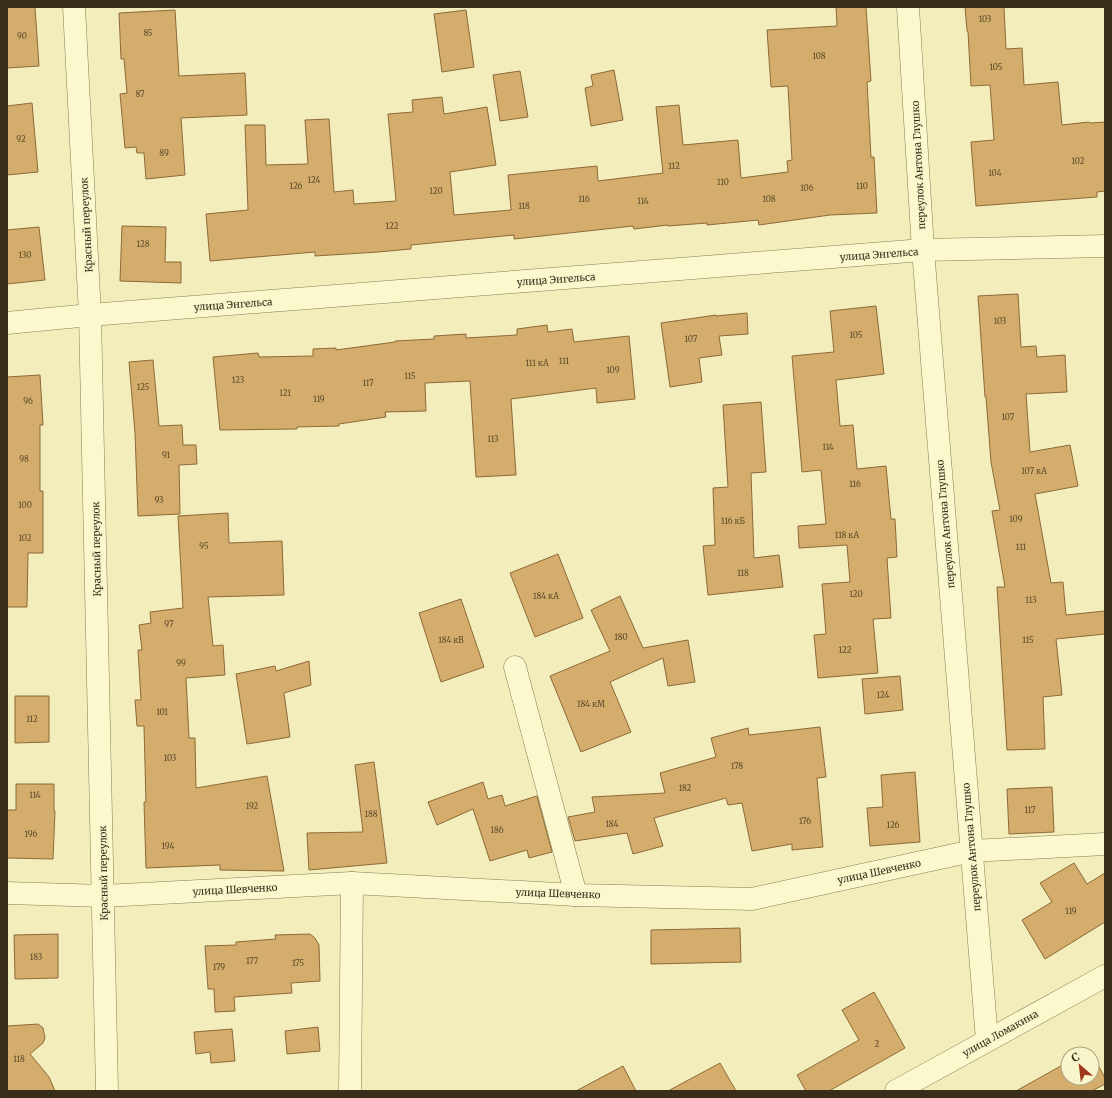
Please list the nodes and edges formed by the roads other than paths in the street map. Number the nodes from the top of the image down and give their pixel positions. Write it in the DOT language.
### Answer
graph roads {
  1 [pos="74,7"];
  2 [pos="908,7"];
  3 [pos="1105,246"];
  4 [pos="923,250"];
  5 [pos="90,315"];
  6 [pos="7,323"];
  7 [pos="515,667"];
  8 [pos="1105,844"];
  9 [pos="972,852"];
  10 [pos="352,883"];
  11 [pos="7,894"];
  12 [pos="576,895"];
  13 [pos="104,896"];
  14 [pos="1105,976"];
  15 [pos="987,1040"];
  16 [pos="107,1091"];
  17 [pos="350,1091"];
  18 [pos="896,1091"];
  1 -- 5 [label="street, Красный переулок"];
  2 -- 4 [label="street, переулок Антона Глушко"];
  3 -- 4 [label="street, улица Энгельса"];
  4 -- 5 [label="street, улица Энгельса"];
  4 -- 9 [label="street, переулок Антона Глушко"];
  5 -- 6 [label="street, улица Энгельса"];
  5 -- 13 [label="street, Красный переулок"];
  7 -- 12 [label="street"];
  8 -- 9 [label="street, улица Шевченко"];
  9 -- 12 [label="street, улица Шевченко"];
  9 -- 15 [label="street, переулок Антона Глушко"];
  10 -- 12 [label="street, улица Шевченко"];
  10 -- 13 [label="street, улица Шевченко"];
  10 -- 17 [label="street"];
  11 -- 13 [label="street, улица Шевченко"];
  13 -- 16 [label="street, Красный переулок"];
  14 -- 15 [label="street, улица Ломакина"];
  15 -- 18 [label="street, улица Ломакина"];
}
